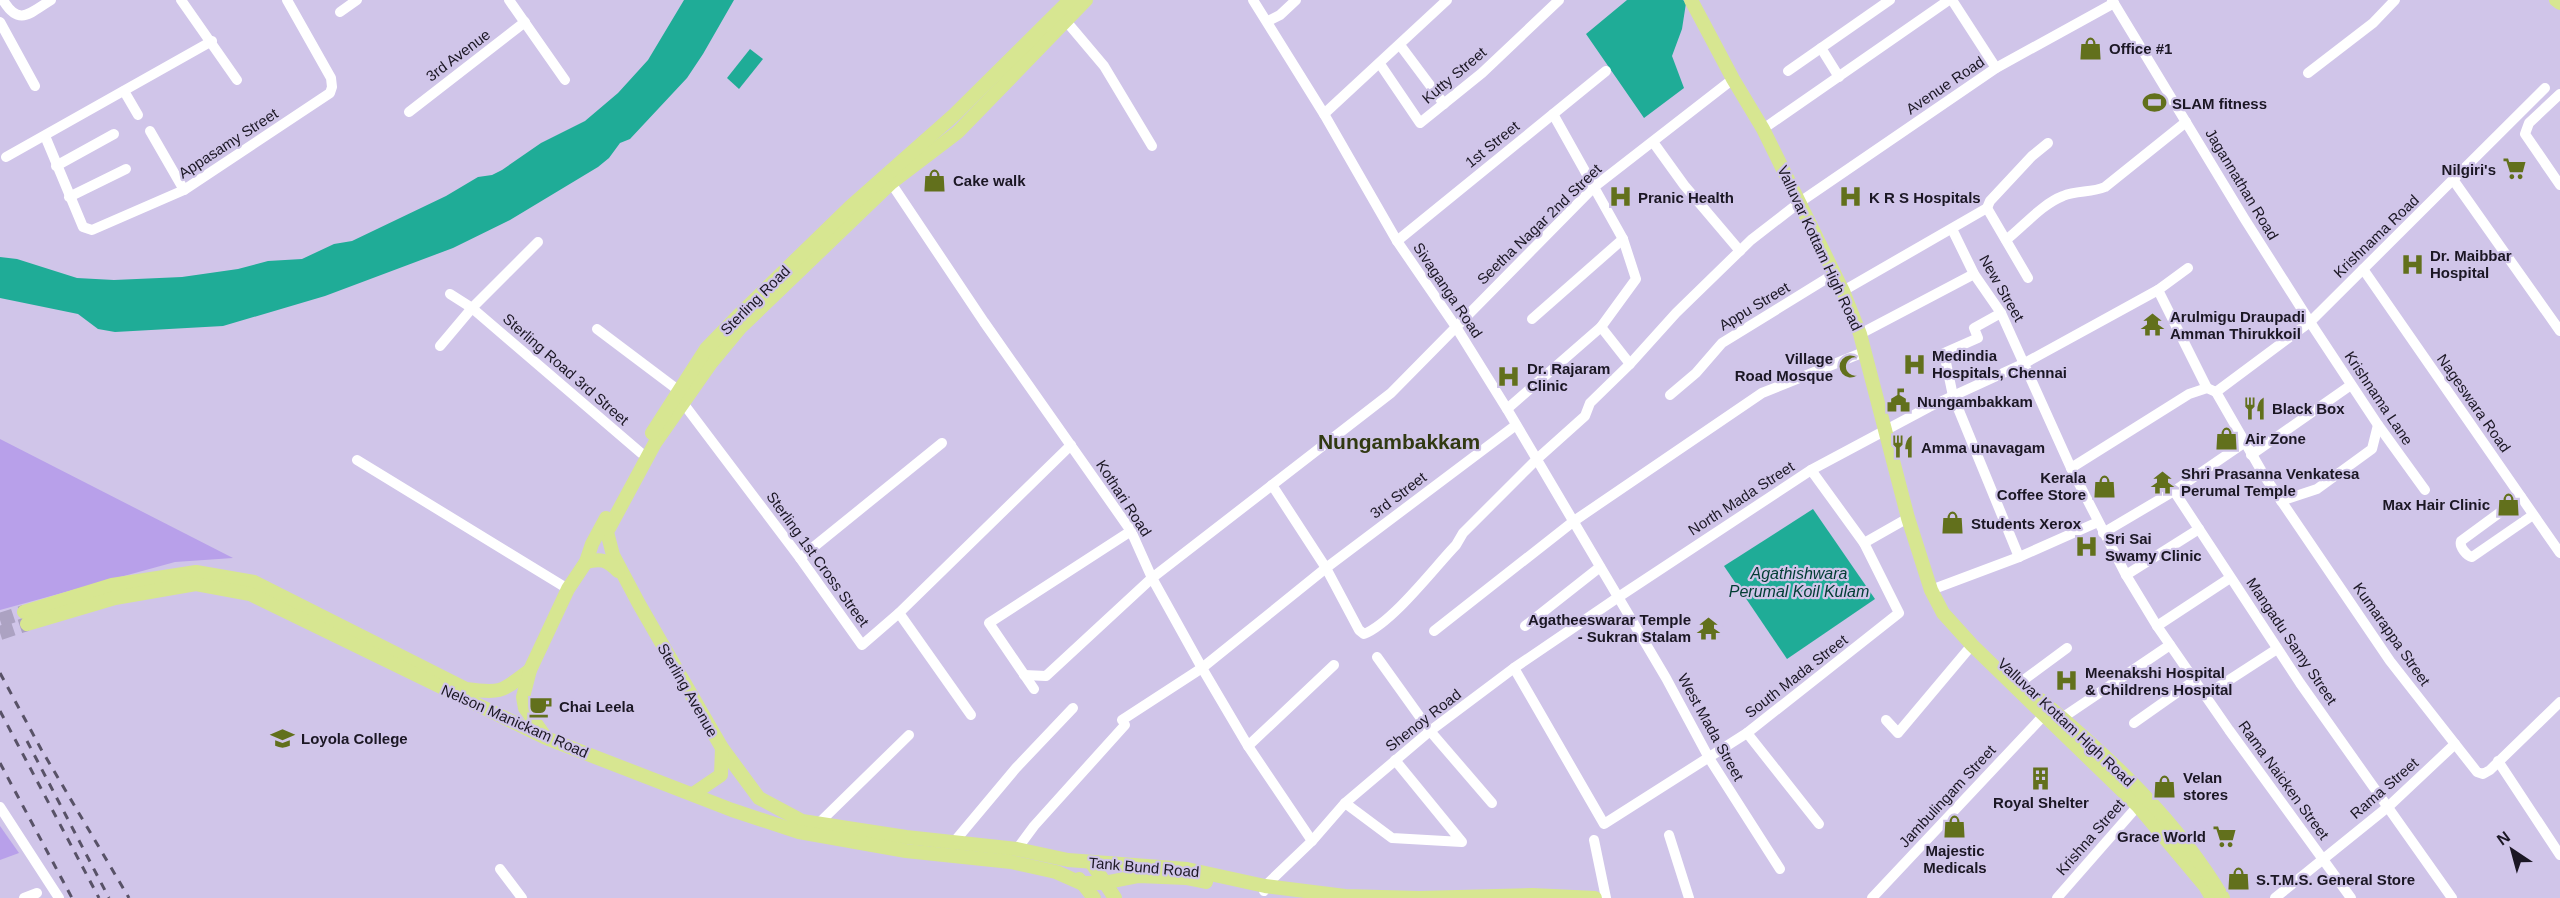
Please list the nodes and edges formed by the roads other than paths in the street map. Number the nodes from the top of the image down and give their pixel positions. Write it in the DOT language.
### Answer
graph roads {
  1 [pos="3,0"];
  2 [pos="51,0"];
  3 [pos="181,0"];
  4 [pos="287,0"];
  5 [pos="357,0"];
  6 [pos="509,0"];
  7 [pos="1070,0"];
  8 [pos="1086,0"];
  9 [pos="1253,0"];
  10 [pos="1296,0"];
  11 [pos="1447,0"];
  12 [pos="1558,0"];
  13 [pos="1691,0"];
  14 [pos="1890,0"];
  15 [pos="1950,0"];
  16 [pos="2395,0"];
  17 [pos="2556,0"];
  18 [pos="2113,1"];
  19 [pos="2560,3"];
  20 [pos="340,12"];
  21 [pos="1066,21"];
  22 [pos="1268,21"];
  23 [pos="0,22"];
  24 [pos="525,22"];
  25 [pos="212,41"];
  26 [pos="1400,45"];
  27 [pos="1821,48"];
  28 [pos="1380,64"];
  29 [pos="1996,68"];
  30 [pos="1606,71"];
  31 [pos="1788,72"];
  32 [pos="2308,74"];
  33 [pos="1839,77"];
  34 [pos="237,80"];
  35 [pos="565,80"];
  36 [pos="1733,80"];
  37 [pos="34,86"];
  38 [pos="2545,88"];
  39 [pos="124,90"];
  40 [pos="2560,93"];
  41 [pos="1444,104"];
  42 [pos="408,112"];
  43 [pos="1323,114"];
  44 [pos="1553,114"];
  45 [pos="138,115"];
  46 [pos="2186,122"];
  47 [pos="1763,129"];
  48 [pos="150,131"];
  49 [pos="114,134"];
  50 [pos="45,135"];
  51 [pos="1653,142"];
  52 [pos="2048,143"];
  53 [pos="1152,146"];
  54 [pos="6,157"];
  55 [pos="56,166"];
  56 [pos="126,169"];
  57 [pos="2454,181"];
  58 [pos="891,183"];
  59 [pos="2560,185"];
  60 [pos="1594,187"];
  61 [pos="184,190"];
  62 [pos="69,197"];
  63 [pos="1800,202"];
  64 [pos="1987,208"];
  65 [pos="1952,229"];
  66 [pos="1623,239"];
  67 [pos="2006,240"];
  68 [pos="1397,241"];
  69 [pos="538,242"];
  70 [pos="1740,251"];
  71 [pos="2188,268"];
  72 [pos="2363,269"];
  73 [pos="1834,274"];
  74 [pos="1974,274"];
  75 [pos="2028,278"];
  76 [pos="2158,290"];
  77 [pos="1843,291"];
  78 [pos="450,294"];
  79 [pos="472,308"];
  80 [pos="2001,313"];
  81 [pos="1532,319"];
  82 [pos="2310,322"];
  83 [pos="1456,327"];
  84 [pos="1601,327"];
  85 [pos="597,328"];
  86 [pos="2560,331"];
  87 [pos="1860,334"];
  88 [pos="440,346"];
  89 [pos="1864,352"];
  90 [pos="2025,363"];
  91 [pos="1630,364"];
  92 [pos="2351,385"];
  93 [pos="2211,390"];
  94 [pos="1670,395"];
  95 [pos="1953,396"];
  96 [pos="681,397"];
  97 [pos="1507,409"];
  98 [pos="1516,425"];
  99 [pos="2378,425"];
  100 [pos="1884,429"];
  101 [pos="942,443"];
  102 [pos="2244,443"];
  103 [pos="1071,445"];
  104 [pos="641,453"];
  105 [pos="2251,455"];
  106 [pos="1537,459"];
  107 [pos="357,460"];
  108 [pos="2071,468"];
  109 [pos="1811,470"];
  110 [pos="1272,485"];
  111 [pos="2425,490"];
  112 [pos="2174,491"];
  113 [pos="2521,497"];
  114 [pos="2281,501"];
  115 [pos="2533,514"];
  116 [pos="1908,518"];
  117 [pos="1574,521"];
  118 [pos="2098,522"];
  119 [pos="2199,529"];
  120 [pos="1131,531"];
  121 [pos="607,532"];
  122 [pos="2103,533"];
  123 [pos="1864,543"];
  124 [pos="2560,553"];
  125 [pos="2019,557"];
  126 [pos="800,558"];
  127 [pos="586,562"];
  128 [pos="1600,567"];
  129 [pos="1326,568"];
  130 [pos="2126,575"];
  131 [pos="626,578"];
  132 [pos="1152,578"];
  133 [pos="2230,578"];
  134 [pos="240,586"];
  135 [pos="568,589"];
  136 [pos="1931,590"];
  137 [pos="1617,598"];
  138 [pos="899,613"];
  139 [pos="1943,613"];
  140 [pos="25,618"];
  141 [pos="1525,626"];
  142 [pos="2157,626"];
  143 [pos="1434,631"];
  144 [pos="1972,645"];
  145 [pos="2170,645"];
  146 [pos="2067,648"];
  147 [pos="2277,649"];
  148 [pos="1377,657"];
  149 [pos="1334,665"];
  150 [pos="1202,668"];
  151 [pos="1514,668"];
  152 [pos="530,670"];
  153 [pos="1024,675"];
  154 [pos="2195,680"];
  155 [pos="2021,682"];
  156 [pos="1034,689"];
  157 [pos="2206,695"];
  158 [pos="2560,702"];
  159 [pos="1073,708"];
  160 [pos="2045,714"];
  161 [pos="971,715"];
  162 [pos="2062,718"];
  163 [pos="1886,720"];
  164 [pos="2134,723"];
  165 [pos="1430,731"];
  166 [pos="1747,733"];
  167 [pos="909,735"];
  168 [pos="546,738"];
  169 [pos="2455,744"];
  170 [pos="1248,746"];
  171 [pos="722,748"];
  172 [pos="1709,758"];
  173 [pos="1395,760"];
  174 [pos="2498,760"];
  175 [pos="693,794"];
  176 [pos="2142,801"];
  177 [pos="1345,803"];
  178 [pos="1492,803"];
  179 [pos="2389,806"];
  180 [pos="0,807"];
  181 [pos="819,823"];
  182 [pos="1819,824"];
  183 [pos="800,826"];
  184 [pos="1670,835"];
  185 [pos="1594,840"];
  186 [pos="1312,841"];
  187 [pos="954,842"];
  188 [pos="1017,849"];
  189 [pos="2560,855"];
  190 [pos="2323,859"];
  191 [pos="1068,860"];
  192 [pos="1091,862"];
  193 [pos="500,869"];
  194 [pos="1780,869"];
  195 [pos="1081,883"];
  196 [pos="1103,883"];
  197 [pos="1265,889"];
  198 [pos="37,893"];
  199 [pos="2208,894"];
  200 [pos="24,898"];
  201 [pos="59,898"];
  202 [pos="522,898"];
  203 [pos="1094,898"];
  204 [pos="1115,898"];
  205 [pos="1294,898"];
  206 [pos="1595,898"];
  207 [pos="1605,898"];
  208 [pos="1689,898"];
  209 [pos="1872,898"];
  210 [pos="2057,898"];
  211 [pos="2223,898"];
  212 [pos="2275,898"];
  213 [pos="2351,898"];
  214 [pos="2452,898"];
  1 -- 2 [label="street"];
  3 -- 25 [label="street"];
  4 -- 61 [label="street, Appasamy Street"];
  5 -- 20 [label="street"];
  6 -- 24 [label="street"];
  7 -- 96 [label="main road, Sterling Road"];
  8 -- 21 [label="main road, Sterling Road"];
  9 -- 22 [label="street, Sivaganga Road"];
  10 -- 22 [label="street"];
  11 -- 26 [label="street"];
  12 -- 41 [label="street, Kutty Street"];
  13 -- 36 [label="main road, Valluvar Kottam High Road"];
  14 -- 27 [label="street"];
  15 -- 29 [label="street"];
  15 -- 33 [label="street"];
  16 -- 32 [label="street"];
  17 -- 19 [label="main road"];
  18 -- 29 [label="street, Avenue Road"];
  18 -- 46 [label="street, Jagannathan Road"];
  21 -- 53 [label="street"];
  21 -- 58 [label="main road, Sterling Road"];
  22 -- 43 [label="street, Sivaganga Road"];
  23 -- 37 [label="street"];
  24 -- 35 [label="street"];
  24 -- 42 [label="street, 3rd Avenue"];
  25 -- 34 [label="street"];
  25 -- 39 [label="street"];
  26 -- 28 [label="street"];
  26 -- 41 [label="street"];
  27 -- 31 [label="street"];
  27 -- 33 [label="street"];
  28 -- 41 [label="street, Kutty Street"];
  28 -- 43 [label="street"];
  29 -- 63 [label="street, Avenue Road"];
  30 -- 44 [label="street, 1st Street"];
  33 -- 47 [label="street"];
  36 -- 47 [label="main road, Valluvar Kottam High Road"];
  36 -- 51 [label="street, Seetha Nagar 2nd Street"];
  38 -- 57 [label="street, Krishnama Road"];
  39 -- 45 [label="street"];
  39 -- 50 [label="street"];
  40 -- 59 [label="street"];
  43 -- 68 [label="street, Sivaganga Road"];
  44 -- 60 [label="street"];
  44 -- 68 [label="street, 1st Street"];
  46 -- 67 [label="street"];
  46 -- 82 [label="street, Jagannathan Road"];
  47 -- 63 [label="main road, Valluvar Kottam High Road"];
  48 -- 61 [label="street"];
  49 -- 55 [label="street"];
  50 -- 54 [label="street"];
  50 -- 55 [label="street"];
  51 -- 60 [label="street, Seetha Nagar 2nd Street"];
  51 -- 70 [label="street"];
  52 -- 64 [label="street"];
  55 -- 62 [label="street"];
  56 -- 62 [label="street"];
  57 -- 72 [label="street, Krishnama Road"];
  57 -- 86 [label="street"];
  58 -- 96 [label="main road, Sterling Road"];
  58 -- 103 [label="street, Kothari Road"];
  60 -- 66 [label="street"];
  60 -- 83 [label="street, Seetha Nagar 2nd Street"];
  61 -- 62 [label="street, Appasamy Street"];
  63 -- 70 [label="street, Avenue Road"];
  63 -- 73 [label="main road, Valluvar Kottam High Road"];
  64 -- 65 [label="street"];
  64 -- 67 [label="street, New Street"];
  65 -- 74 [label="street, New Street"];
  65 -- 77 [label="street"];
  66 -- 81 [label="street"];
  66 -- 84 [label="street"];
  67 -- 75 [label="street, New Street"];
  68 -- 83 [label="street, Sivaganga Road"];
  69 -- 79 [label="street"];
  70 -- 91 [label="street, Avenue Road"];
  71 -- 76 [label="street, North Mada Street"];
  72 -- 82 [label="street, Krishnama Road"];
  72 -- 113 [label="street, Nageswara Road"];
  73 -- 77 [label="main road, Valluvar Kottam High Road"];
  73 -- 94 [label="street, Appu Street"];
  74 -- 80 [label="street, New Street"];
  74 -- 87 [label="street"];
  76 -- 90 [label="street, North Mada Street"];
  76 -- 93 [label="street, Kumarappa Street"];
  77 -- 87 [label="main road, Valluvar Kottam High Road"];
  78 -- 79 [label="street, Sterling Road 3rd Street"];
  79 -- 88 [label="street"];
  79 -- 104 [label="street, Sterling Road 3rd Street"];
  80 -- 90 [label="street, New Street"];
  80 -- 95 [label="street"];
  82 -- 92 [label="street, Krishnama Lane"];
  82 -- 93 [label="street, Krishnama Road"];
  83 -- 97 [label="street, Sivaganga Road"];
  83 -- 110 [label="street, Seetha Nagar 2nd Street"];
  84 -- 91 [label="street"];
  84 -- 97 [label="street"];
  85 -- 96 [label="street, Sterling 1st Cross Street"];
  87 -- 89 [label="main road, Valluvar Kottam High Road"];
  89 -- 100 [label="main road, Valluvar Kottam High Road"];
  89 -- 117 [label="street"];
  90 -- 95 [label="street, North Mada Street"];
  90 -- 108 [label="street, Rama Naicken Street"];
  91 -- 106 [label="street, Avenue Road"];
  92 -- 99 [label="street, Krishnama Lane"];
  92 -- 105 [label="street"];
  93 -- 102 [label="street, Kumarappa Street"];
  93 -- 108 [label="street, Krishnama Road"];
  95 -- 100 [label="street, North Mada Street"];
  95 -- 125 [label="street"];
  96 -- 104 [label="main road, Sterling Road"];
  96 -- 121 [label="main road, Sterling Road"];
  96 -- 126 [label="street, Sterling 1st Cross Street"];
  97 -- 98 [label="street, Sivaganga Road"];
  98 -- 106 [label="street, Sivaganga Road"];
  98 -- 129 [label="street, 3rd Street"];
  99 -- 111 [label="street, Krishnama Lane"];
  99 -- 114 [label="street"];
  100 -- 109 [label="street, North Mada Street"];
  100 -- 116 [label="main road, Valluvar Kottam High Road"];
  101 -- 126 [label="street"];
  102 -- 105 [label="street, Kumarappa Street"];
  102 -- 112 [label="street"];
  103 -- 120 [label="street, Kothari Road"];
  103 -- 138 [label="street, Sterling 1st Cross Street"];
  104 -- 127 [label="main road, Sterling Road"];
  105 -- 114 [label="street, Kumarappa Street"];
  106 -- 117 [label="street, Sivaganga Road"];
  106 -- 129 [label="street, Avenue Road"];
  107 -- 135 [label="street"];
  108 -- 118 [label="street, Rama Naicken Street"];
  109 -- 123 [label="street"];
  109 -- 137 [label="street, North Mada Street"];
  110 -- 129 [label="street"];
  110 -- 132 [label="street, Seetha Nagar 2nd Street"];
  112 -- 119 [label="street, Mangadu Samy Street"];
  112 -- 122 [label="street"];
  113 -- 115 [label="street, Nageswara Road"];
  113 -- 115 [label="street"];
  114 -- 169 [label="street, Kumarappa Street"];
  115 -- 124 [label="street, Nageswara Road"];
  116 -- 123 [label="street"];
  116 -- 136 [label="main road, Valluvar Kottam High Road"];
  117 -- 128 [label="street, Sivaganga Road"];
  117 -- 143 [label="street"];
  118 -- 122 [label="street, Rama Naicken Street"];
  118 -- 125 [label="street"];
  119 -- 130 [label="street"];
  119 -- 133 [label="street, Mangadu Samy Street"];
  120 -- 132 [label="street, Kothari Road"];
  120 -- 153 [label="street"];
  121 -- 131 [label="main road, Sterling Avenue"];
  122 -- 130 [label="street, Rama Naicken Street"];
  123 -- 166 [label="street, South Mada Street"];
  125 -- 136 [label="street"];
  126 -- 138 [label="street, Sterling 1st Cross Street"];
  127 -- 131 [label="main road"];
  127 -- 135 [label="main road, Sterling Road"];
  128 -- 137 [label="street, Sivaganga Road"];
  128 -- 141 [label="street"];
  129 -- 150 [label="street, 3rd Street"];
  130 -- 142 [label="street, Rama Naicken Street"];
  131 -- 171 [label="main road, Sterling Avenue"];
  132 -- 150 [label="street, Kothari Road"];
  132 -- 153 [label="street, Seetha Nagar 2nd Street"];
  133 -- 142 [label="street"];
  133 -- 147 [label="street, Mangadu Samy Street"];
  134 -- 140 [label="main road"];
  134 -- 152 [label="main road, Nelson Manickam Road"];
  134 -- 168 [label="main road, Nelson Manickam Road"];
  135 -- 152 [label="main road, Sterling Road"];
  136 -- 139 [label="main road, Valluvar Kottam High Road"];
  137 -- 151 [label="street, Shenoy Road"];
  137 -- 172 [label="street, West Mada Street"];
  138 -- 161 [label="street"];
  139 -- 144 [label="main road, Valluvar Kottam High Road"];
  139 -- 155 [label="main road, Valluvar Kottam High Road"];
  142 -- 145 [label="street, Rama Naicken Street"];
  144 -- 160 [label="main road, Valluvar Kottam High Road"];
  144 -- 163 [label="street"];
  145 -- 154 [label="street, Rama Naicken Street"];
  145 -- 162 [label="street"];
  146 -- 155 [label="street"];
  147 -- 157 [label="street"];
  147 -- 179 [label="street, Mangadu Samy Street"];
  148 -- 165 [label="street"];
  149 -- 170 [label="street"];
  150 -- 170 [label="street, Kothari Road"];
  150 -- 188 [label="street, 3rd Street"];
  151 -- 165 [label="street, Shenoy Road"];
  151 -- 172 [label="street, South Mada Street"];
  152 -- 168 [label="main road"];
  153 -- 156 [label="street"];
  154 -- 157 [label="street, Rama Naicken Street"];
  154 -- 164 [label="street"];
  155 -- 162 [label="main road, Valluvar Kottam High Road"];
  157 -- 190 [label="street, Rama Naicken Street"];
  158 -- 174 [label="street"];
  159 -- 187 [label="street"];
  160 -- 176 [label="main road, Valluvar Kottam High Road"];
  160 -- 209 [label="street, Jambulingam Street"];
  162 -- 176 [label="main road, Valluvar Kottam High Road"];
  165 -- 173 [label="street, Shenoy Road"];
  165 -- 178 [label="street"];
  166 -- 172 [label="street, South Mada Street"];
  166 -- 182 [label="street"];
  167 -- 181 [label="street"];
  168 -- 175 [label="main road, Nelson Manickam Road"];
  169 -- 174 [label="street, Kumarappa Street"];
  169 -- 179 [label="street, Rama Street"];
  170 -- 186 [label="street, Kothari Road"];
  171 -- 175 [label="main road"];
  171 -- 183 [label="main road, Sterling Avenue"];
  172 -- 194 [label="street, West Mada Street"];
  173 -- 177 [label="street, Shenoy Road"];
  173 -- 177 [label="street"];
  174 -- 189 [label="street"];
  175 -- 183 [label="main road, Nelson Manickam Road"];
  176 -- 199 [label="main road, Valluvar Kottam High Road"];
  176 -- 210 [label="street, Krishna Street"];
  176 -- 211 [label="main road, Valluvar Kottam High Road"];
  177 -- 186 [label="street, Shenoy Road"];
  179 -- 190 [label="street, Rama Street"];
  179 -- 214 [label="street, Mangadu Samy Street"];
  180 -- 201 [label="street"];
  181 -- 183 [label="main road, Tank Bund Road"];
  181 -- 187 [label="main road, Tank Bund Road"];
  183 -- 195 [label="main road, Tank Bund Road"];
  184 -- 208 [label="street"];
  185 -- 207 [label="street"];
  186 -- 197 [label="street, Shenoy Road"];
  187 -- 188 [label="main road, Tank Bund Road"];
  188 -- 191 [label="main road, Tank Bund Road"];
  190 -- 212 [label="street, Rama Street"];
  190 -- 213 [label="street, Rama Naicken Street"];
  191 -- 192 [label="main road, Tank Bund Road"];
  191 -- 195 [label="main road"];
  192 -- 196 [label="main road"];
  192 -- 197 [label="main road, Tank Bund Road"];
  193 -- 202 [label="street"];
  195 -- 196 [label="main road, Tank Bund Road"];
  195 -- 203 [label="main road"];
  196 -- 197 [label="main road, Tank Bund Road"];
  196 -- 204 [label="main road"];
  197 -- 205 [label="main road, Tank Bund Road"];
  197 -- 206 [label="main road, Tank Bund Road"];
  198 -- 200 [label="street"];
}
